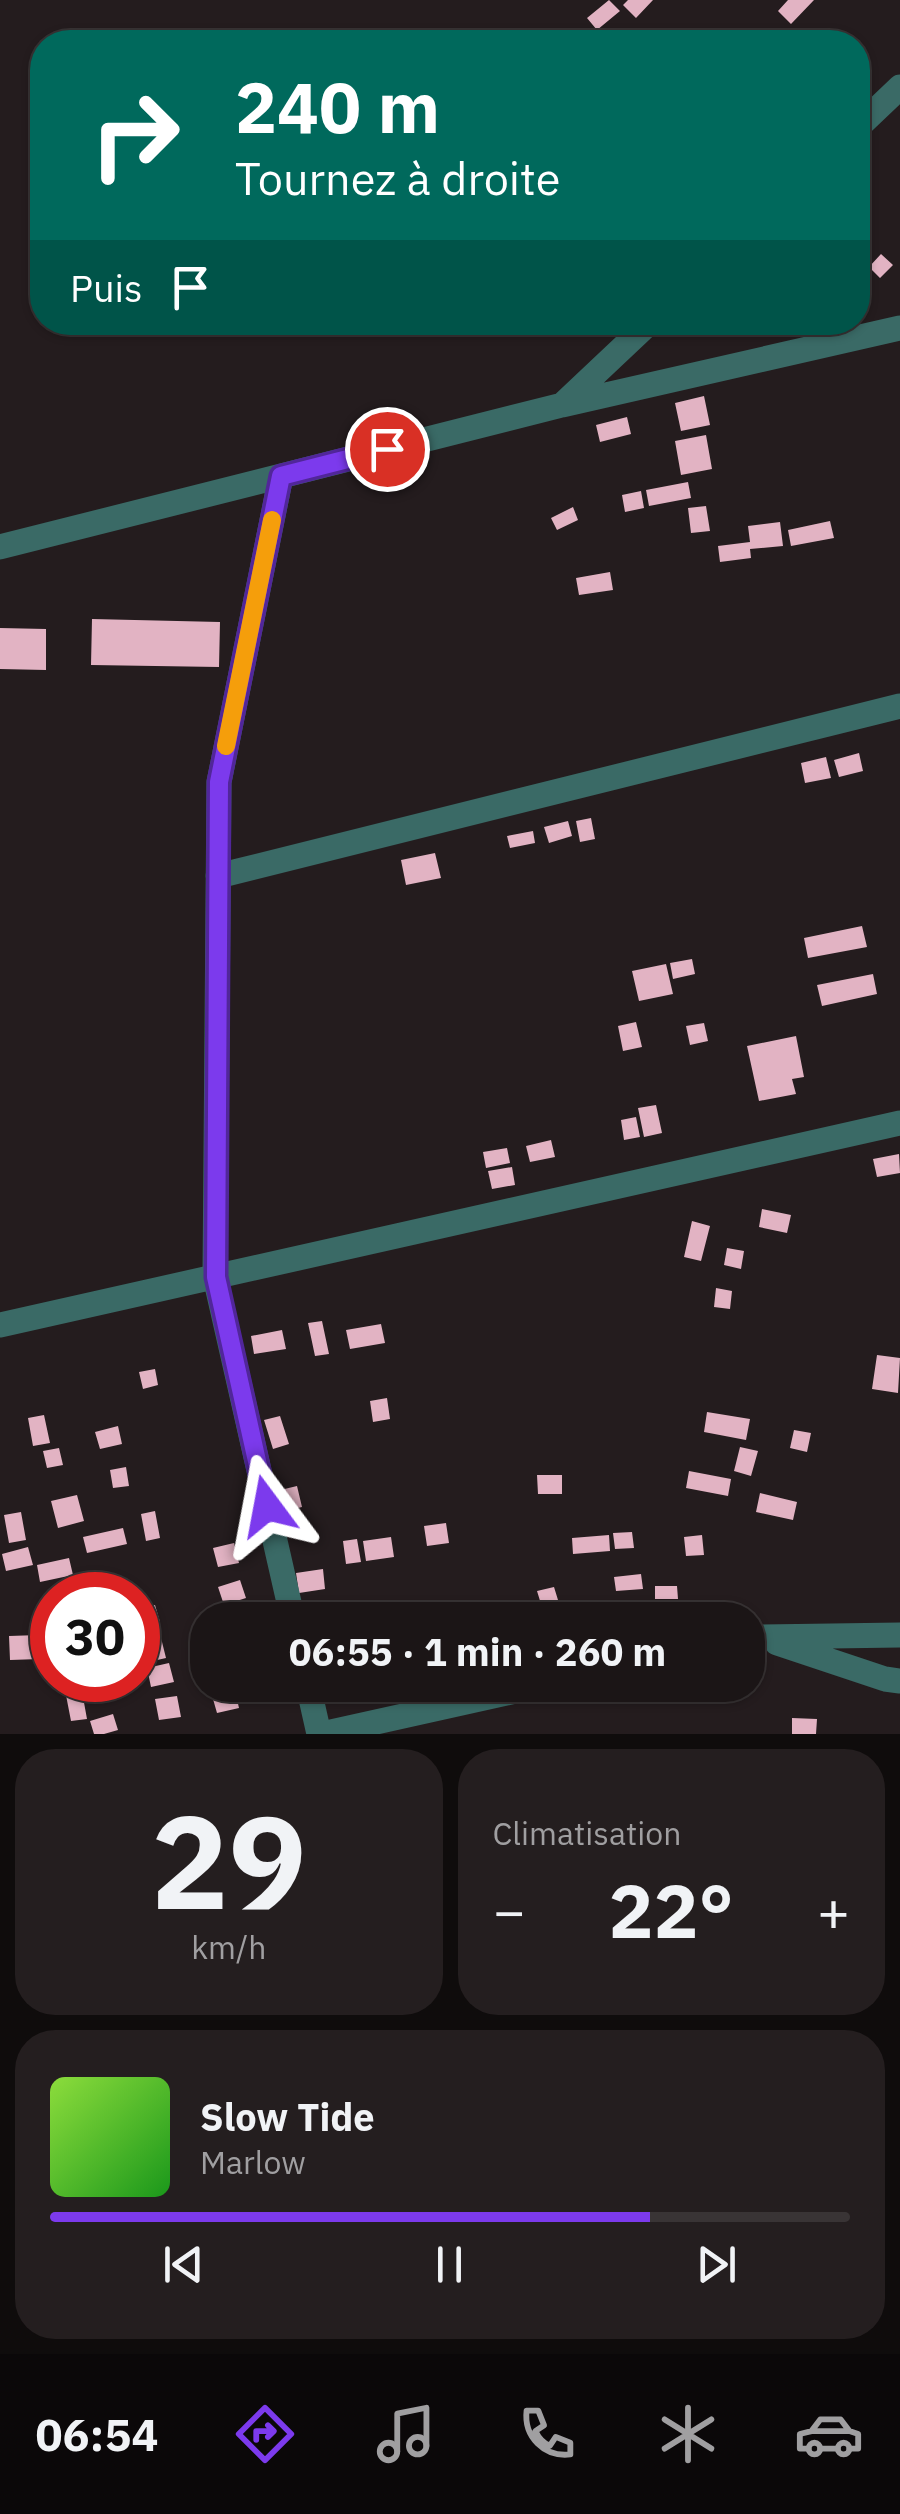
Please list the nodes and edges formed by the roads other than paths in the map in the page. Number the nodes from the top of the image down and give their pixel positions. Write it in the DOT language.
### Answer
graph roads {
  1 [pos="900,86"];
  2 [pos="870,115"];
  3 [pos="900,328"];
  4 [pos="636,335"];
  5 [pos="869,335"];
  6 [pos="870,335"];
  7 [pos="562,405"];
  8 [pos="281,476"];
  9 [pos="0,547"];
  10 [pos="900,706"];
  11 [pos="218,876"];
  12 [pos="900,1123"];
  13 [pos="216,1277"];
  14 [pos="0,1325"];
  15 [pos="289,1602"];
  16 [pos="900,1634"];
  17 [pos="765,1638"];
  18 [pos="765,1642"];
  19 [pos="900,1681"];
  20 [pos="312,1702"];
  21 [pos="465,1702"];
  22 [pos="320,1734"];
  1 -- 2 [label="street"];
  3 -- 6 [label="street"];
  4 -- 7 [label="street"];
  5 -- 7 [label="street"];
  7 -- 8 [label="street"];
  8 -- 9 [label="street"];
  8 -- 11 [label="street"];
  10 -- 11 [label="street"];
  11 -- 13 [label="street"];
  12 -- 13 [label="street"];
  13 -- 14 [label="street"];
  13 -- 15 [label="street"];
  16 -- 17 [label="street"];
  18 -- 19 [label="street"];
  20 -- 22 [label="street"];
  21 -- 22 [label="street"];
}
